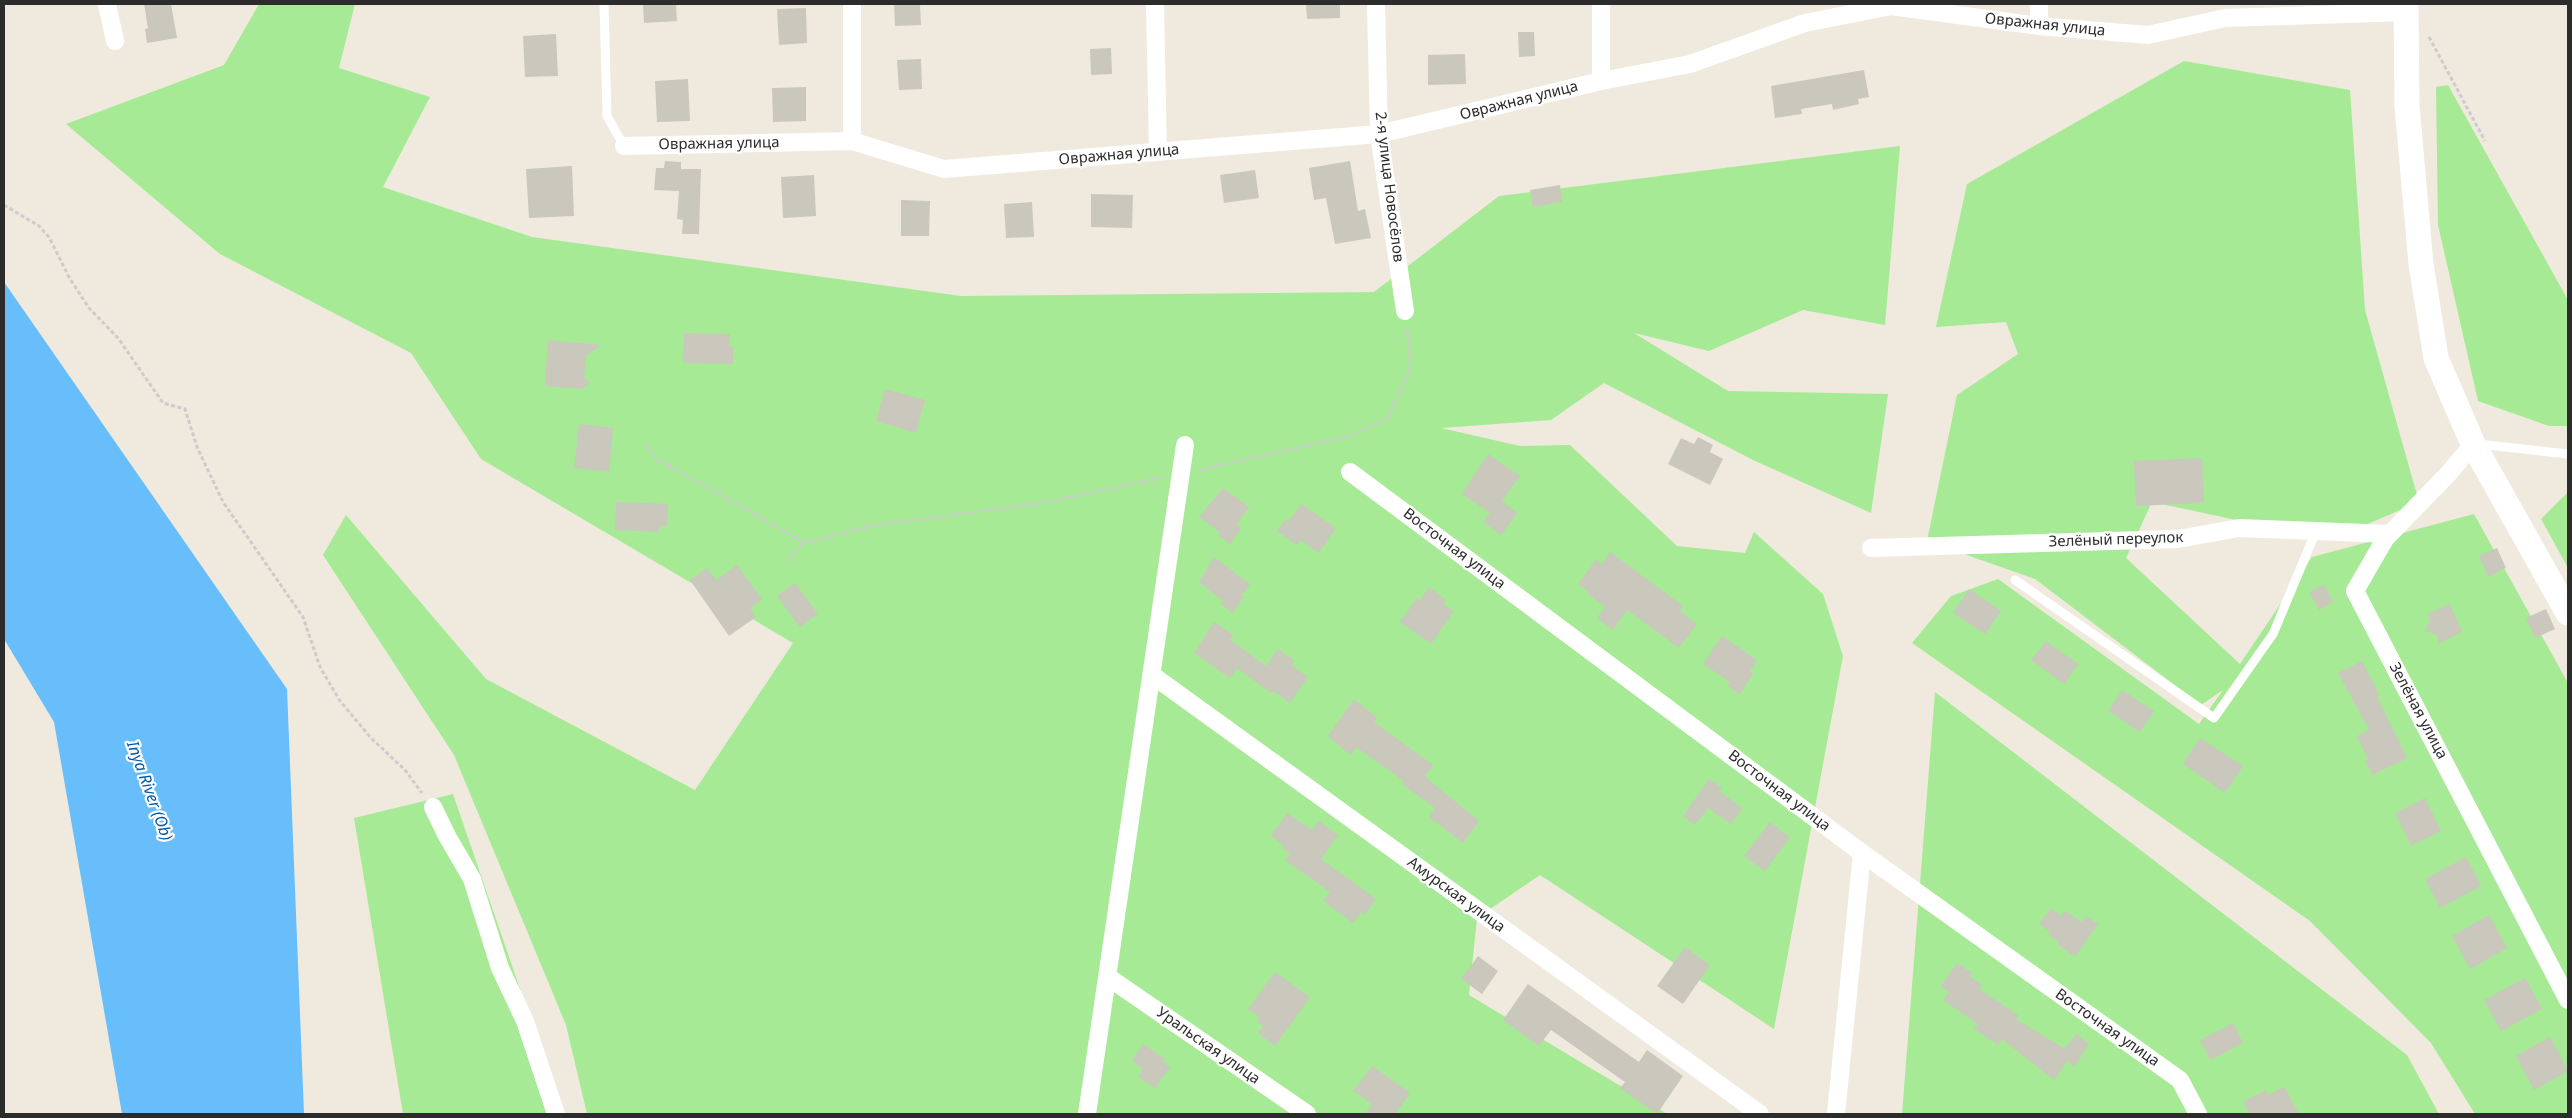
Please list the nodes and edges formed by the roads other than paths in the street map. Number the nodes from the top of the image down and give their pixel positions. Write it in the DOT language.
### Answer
graph roads {
  1 [pos="107,4"];
  2 [pos="604,4"];
  3 [pos="852,4"];
  4 [pos="1155,4"];
  5 [pos="1376,4"];
  6 [pos="1601,4"];
  7 [pos="2039,4"];
  8 [pos="2407,8"];
  9 [pos="1852,9"];
  10 [pos="2251,11"];
  11 [pos="2039,26"];
  12 [pos="115,41"];
  13 [pos="1601,81"];
  14 [pos="1379,134"];
  15 [pos="852,140"];
  16 [pos="624,146"];
  17 [pos="1158,152"];
  18 [pos="1405,311"];
  19 [pos="2473,444"];
  20 [pos="1185,445"];
  21 [pos="2568,454"];
  22 [pos="1350,472"];
  23 [pos="2316,531"];
  24 [pos="2390,534"];
  25 [pos="1871,548"];
  26 [pos="2015,580"];
  27 [pos="2568,613"];
  28 [pos="1152,676"];
  29 [pos="434,807"];
  30 [pos="1862,853"];
  31 [pos="1108,977"];
  32 [pos="2568,1000"];
  33 [pos="556,1114"];
  34 [pos="1087,1114"];
  35 [pos="1307,1114"];
  36 [pos="1760,1114"];
  37 [pos="1836,1114"];
  38 [pos="2198,1114"];
  1 -- 12 [label="street"];
  2 -- 16 [label="lane"];
  3 -- 15 [label="street"];
  4 -- 17 [label="street"];
  5 -- 14 [label="street, 2-я улица Новосёлов"];
  6 -- 13 [label="street"];
  7 -- 11 [label="street"];
  8 -- 10 [label="street, Овражная улица"];
  8 -- 19 [label="main road"];
  9 -- 11 [label="street, Овражная улица"];
  9 -- 13 [label="street, Овражная улица"];
  10 -- 11 [label="street, Овражная улица"];
  13 -- 14 [label="street, Овражная улица"];
  14 -- 17 [label="street, Овражная улица"];
  14 -- 18 [label="street, 2-я улица Новосёлов"];
  15 -- 16 [label="street, Овражная улица"];
  15 -- 17 [label="street, Овражная улица"];
  19 -- 21 [label="lane"];
  19 -- 24 [label="street, Зелёная улица"];
  19 -- 27 [label="main road"];
  20 -- 28 [label="street"];
  22 -- 30 [label="street, Восточная улица"];
  23 -- 24 [label="street, Зелёный переулок"];
  23 -- 25 [label="street, Зелёный переулок"];
  23 -- 26 [label="lane"];
  24 -- 32 [label="street, Зелёная улица"];
  28 -- 31 [label="street"];
  28 -- 36 [label="street, Амурская улица"];
  29 -- 33 [label="street"];
  30 -- 37 [label="street"];
  30 -- 38 [label="street, Восточная улица"];
  31 -- 34 [label="street"];
  31 -- 35 [label="street, Уральская улица"];
}
